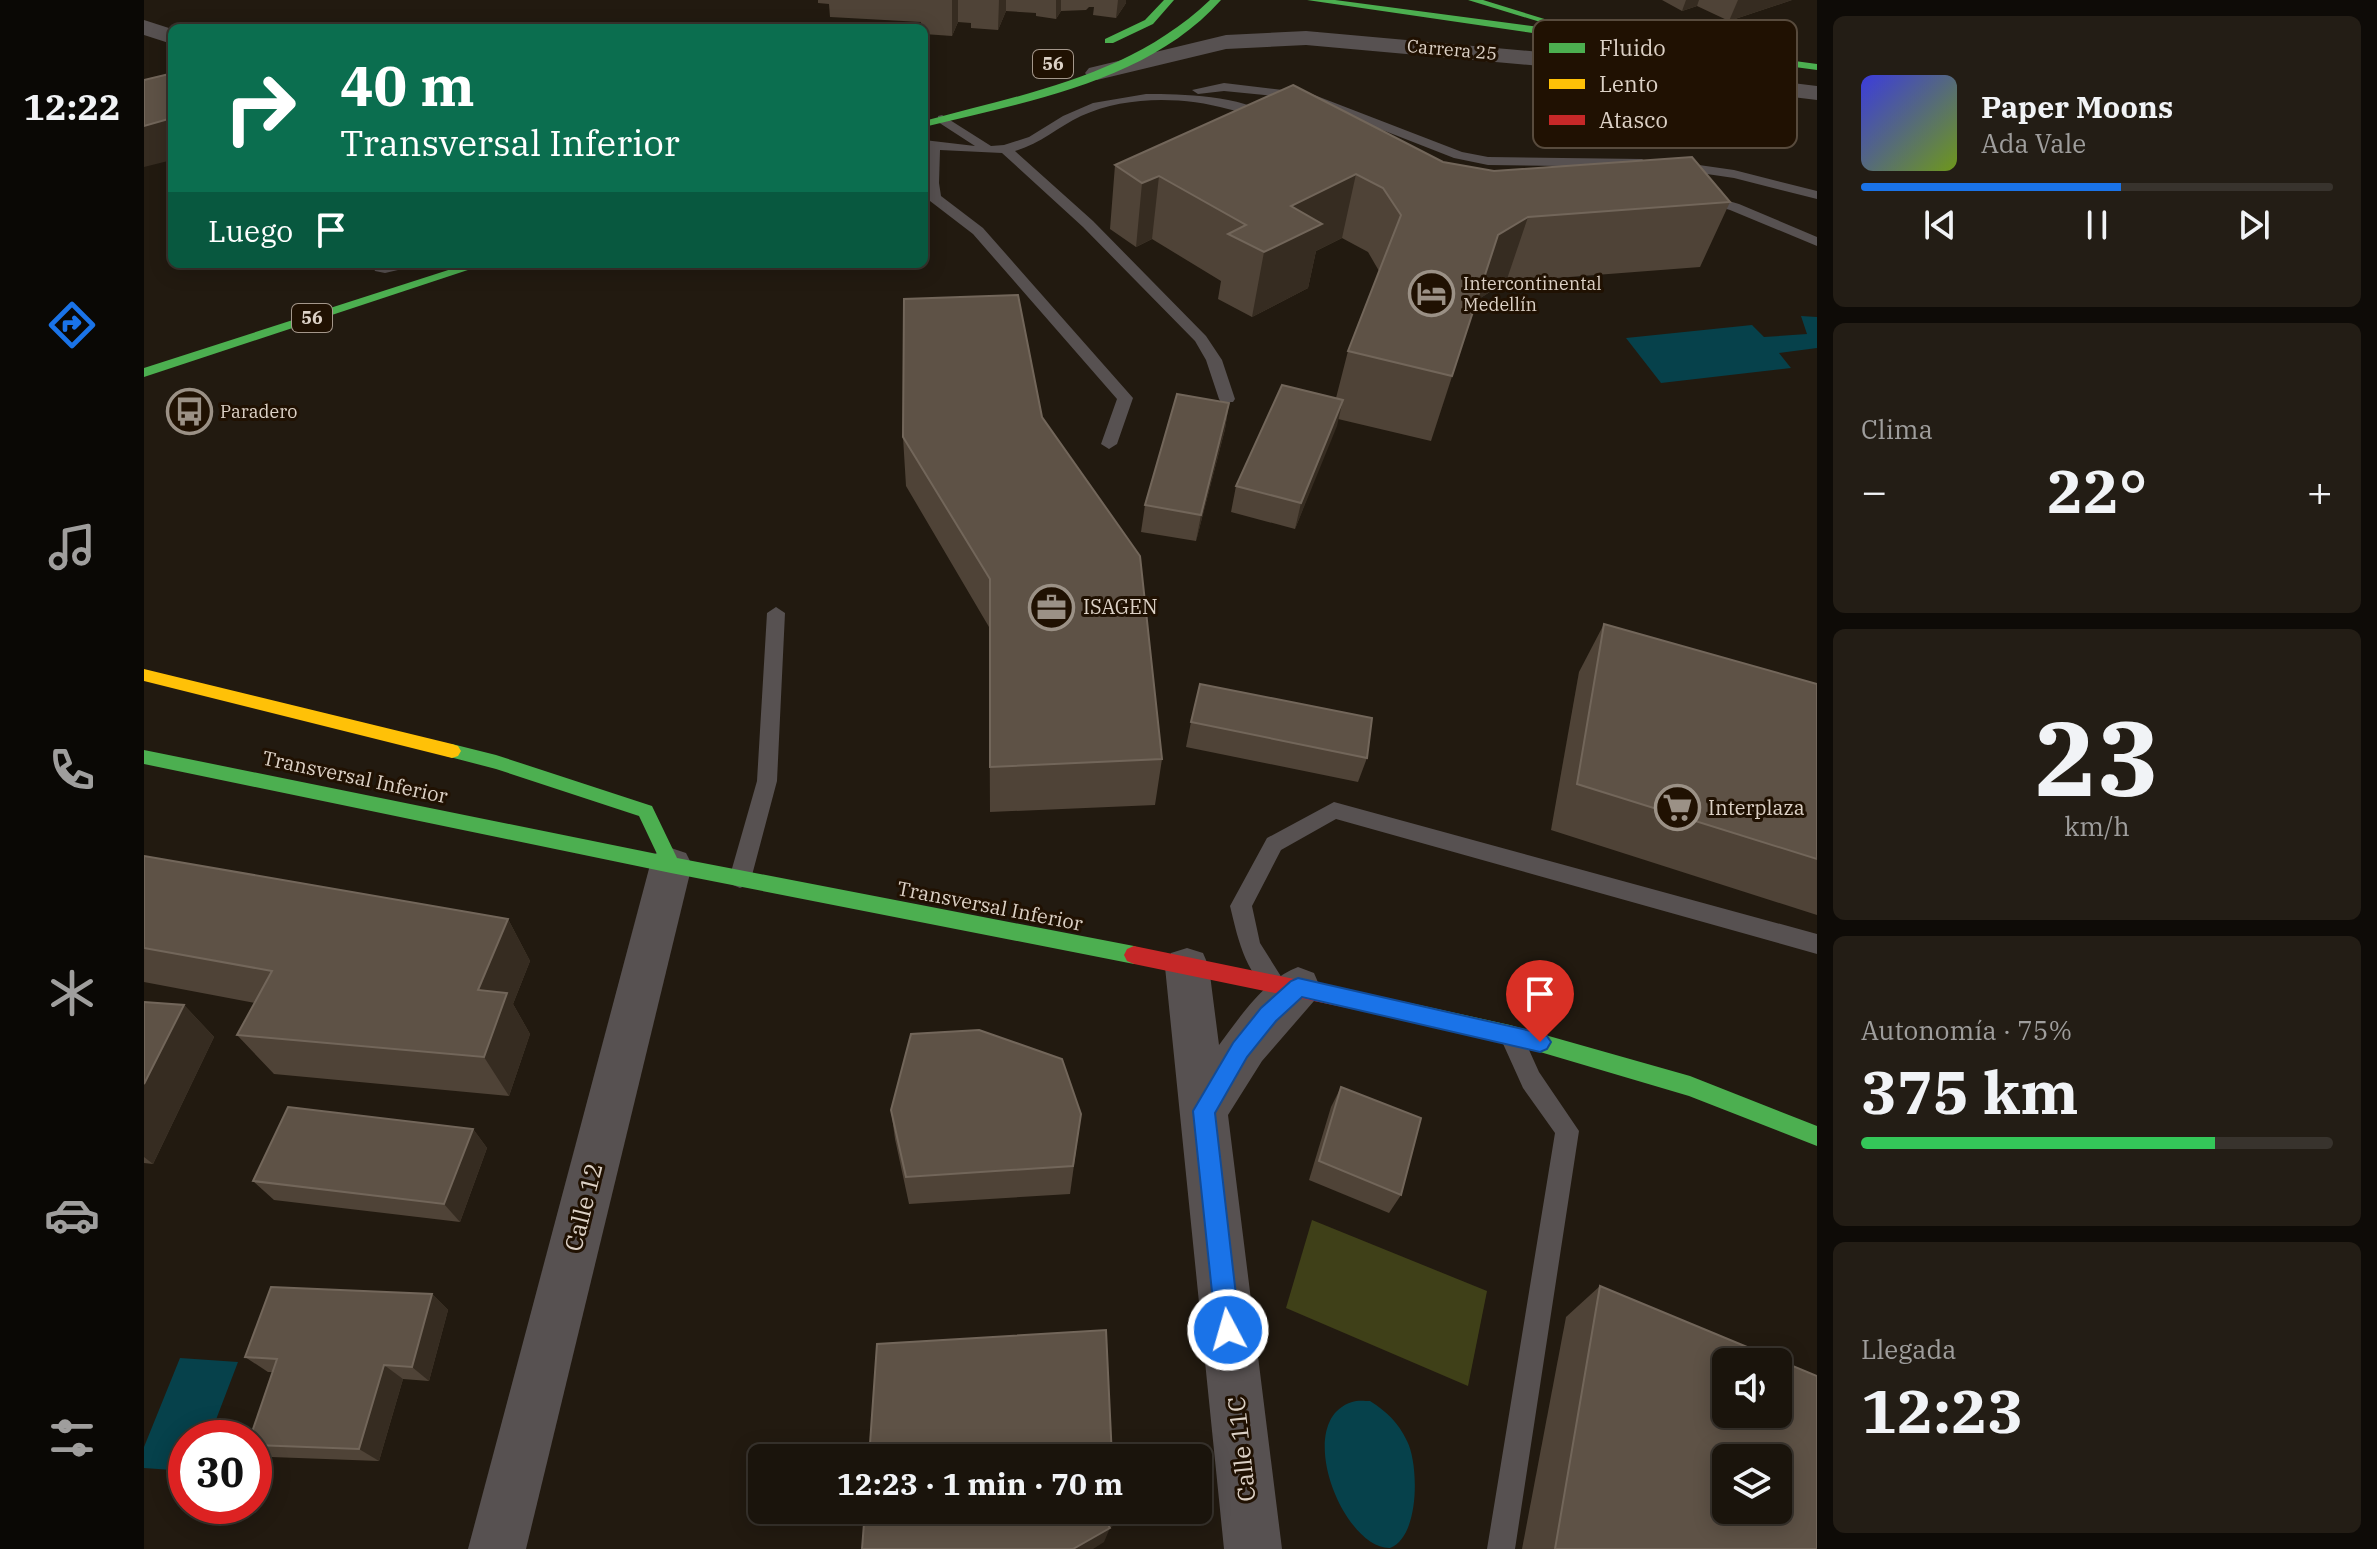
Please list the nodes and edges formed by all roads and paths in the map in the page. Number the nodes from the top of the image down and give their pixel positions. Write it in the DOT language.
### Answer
graph roads {
  1 [pos="1169,0"];
  2 [pos="1216,0"];
  3 [pos="1312,0"];
  4 [pos="1473,0"];
  5 [pos="1538,20"];
  6 [pos="144,27"];
  7 [pos="1533,31"];
  8 [pos="168,36"];
  9 [pos="1097,46"];
  10 [pos="1533,58"];
  11 [pos="1797,65"];
  12 [pos="1817,67"];
  13 [pos="1090,75"];
  14 [pos="1797,91"];
  15 [pos="1817,93"];
  16 [pos="1167,97"];
  17 [pos="933,122"];
  18 [pos="1285,126"];
  19 [pos="929,144"];
  20 [pos="988,149"];
  21 [pos="1005,149"];
  22 [pos="1656,164"];
  23 [pos="1671,165"];
  24 [pos="1817,195"];
  25 [pos="1690,196"];
  26 [pos="1817,242"];
  27 [pos="468,268"];
  28 [pos="144,373"];
  29 [pos="1227,399"];
  30 [pos="1109,444"];
  31 [pos="776,613"];
  32 [pos="144,675"];
  33 [pos="147,760"];
  34 [pos="671,865"];
  35 [pos="740,879"];
  36 [pos="1817,944"];
  37 [pos="1187,967"];
  38 [pos="1287,985"];
  39 [pos="1510,1034"];
  40 [pos="1204,1111"];
  41 [pos="1817,1136"];
  42 [pos="497,1549"];
  43 [pos="1253,1549"];
  44 [pos="1501,1549"];
  1 -- 9 [label="main road, 56"];
  2 -- 13 [label="main road, 56"];
  3 -- 7 [label="main road"];
  4 -- 5 [label="main road"];
  6 -- 8 [label="street"];
  10 -- 13 [label="street, Carrera 25"];
  11 -- 12 [label="main road"];
  13 -- 17 [label="main road, 56"];
  14 -- 15 [label="street, Carrera 25"];
  16 -- 18 [label="lane"];
  16 -- 21 [label="lane"];
  16 -- 22 [label="lane"];
  17 -- 20 [label="lane"];
  19 -- 20 [label="lane"];
  19 -- 30 [label="lane"];
  20 -- 21 [label="lane"];
  21 -- 29 [label="lane"];
  23 -- 24 [label="lane"];
  25 -- 26 [label="lane"];
  27 -- 28 [label="main road, 56"];
  31 -- 35 [label="lane"];
  32 -- 34 [label="main road"];
  33 -- 34 [label="main road, Transversal Inferior"];
  34 -- 35 [label="main road, Transversal Inferior"];
  34 -- 42 [label="street, Calle 12"];
  35 -- 37 [label="main road, Transversal Inferior"];
  36 -- 38 [label="lane"];
  37 -- 38 [label="main road, Transversal Inferior"];
  37 -- 40 [label="street, Calle 11C"];
  38 -- 39 [label="main road, Transversal Inferior"];
  38 -- 40 [label="street"];
  39 -- 41 [label="main road, Transversal Inferior"];
  39 -- 44 [label="lane"];
  40 -- 43 [label="street, Calle 11C"];
}
